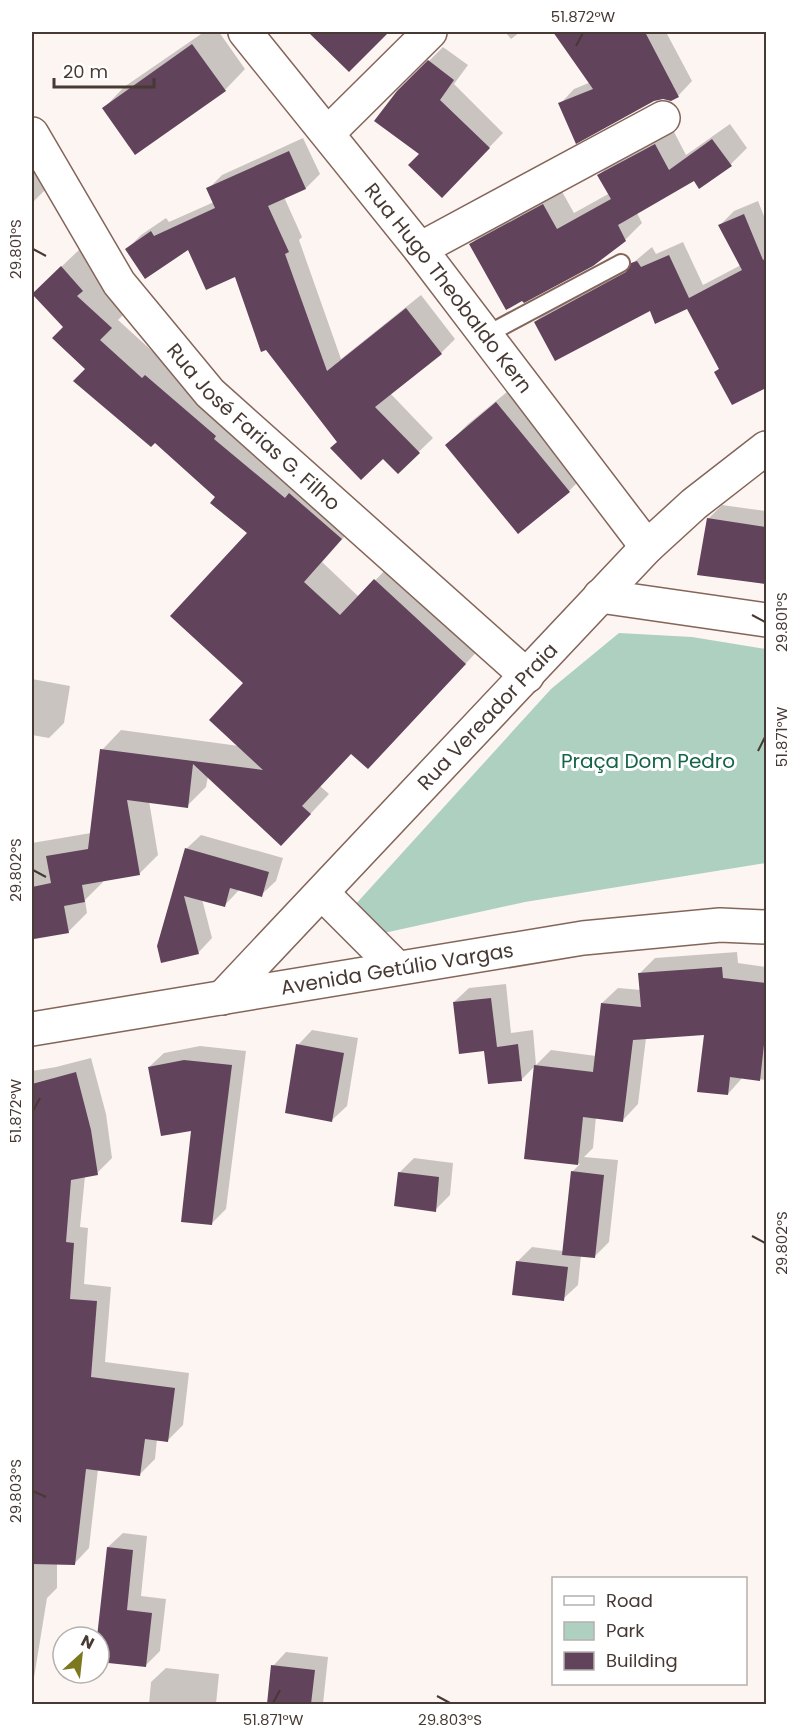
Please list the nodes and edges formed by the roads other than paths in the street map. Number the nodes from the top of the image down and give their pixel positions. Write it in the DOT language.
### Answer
graph roads {
  1 [pos="245,32"];
  2 [pos="430,32"];
  3 [pos="663,118"];
  4 [pos="327,133"];
  5 [pos="32,134"];
  6 [pos="420,249"];
  7 [pos="621,263"];
  8 [pos="486,335"];
  9 [pos="766,448"];
  10 [pos="647,547"];
  11 [pos="600,596"];
  12 [pos="766,621"];
  13 [pos="527,676"];
  14 [pos="321,893"];
  15 [pos="766,927"];
  16 [pos="397,968"];
  17 [pos="222,998"];
  18 [pos="32,1029"];
  1 -- 4 [label="street, Rua Hugo Theobaldo Kern"];
  2 -- 4 [label="street"];
  3 -- 6 [label="street"];
  4 -- 6 [label="street, Rua Hugo Theobaldo Kern"];
  5 -- 13 [label="street, Rua José Farias G. Filho"];
  6 -- 8 [label="street, Rua Hugo Theobaldo Kern"];
  7 -- 8 [label="lane"];
  8 -- 10 [label="street, Rua Hugo Theobaldo Kern"];
  9 -- 10 [label="street, Rua Vereador Praia"];
  10 -- 11 [label="street, Rua Vereador Praia"];
  11 -- 12 [label="street"];
  11 -- 13 [label="street, Rua Vereador Praia"];
  13 -- 14 [label="street, Rua Vereador Praia"];
  14 -- 16 [label="street"];
  14 -- 17 [label="street, Rua Vereador Praia"];
  15 -- 16 [label="street, Avenida Getúlio Vargas"];
  16 -- 17 [label="street, Avenida Getúlio Vargas"];
  17 -- 18 [label="street, Avenida Getúlio Vargas"];
}
